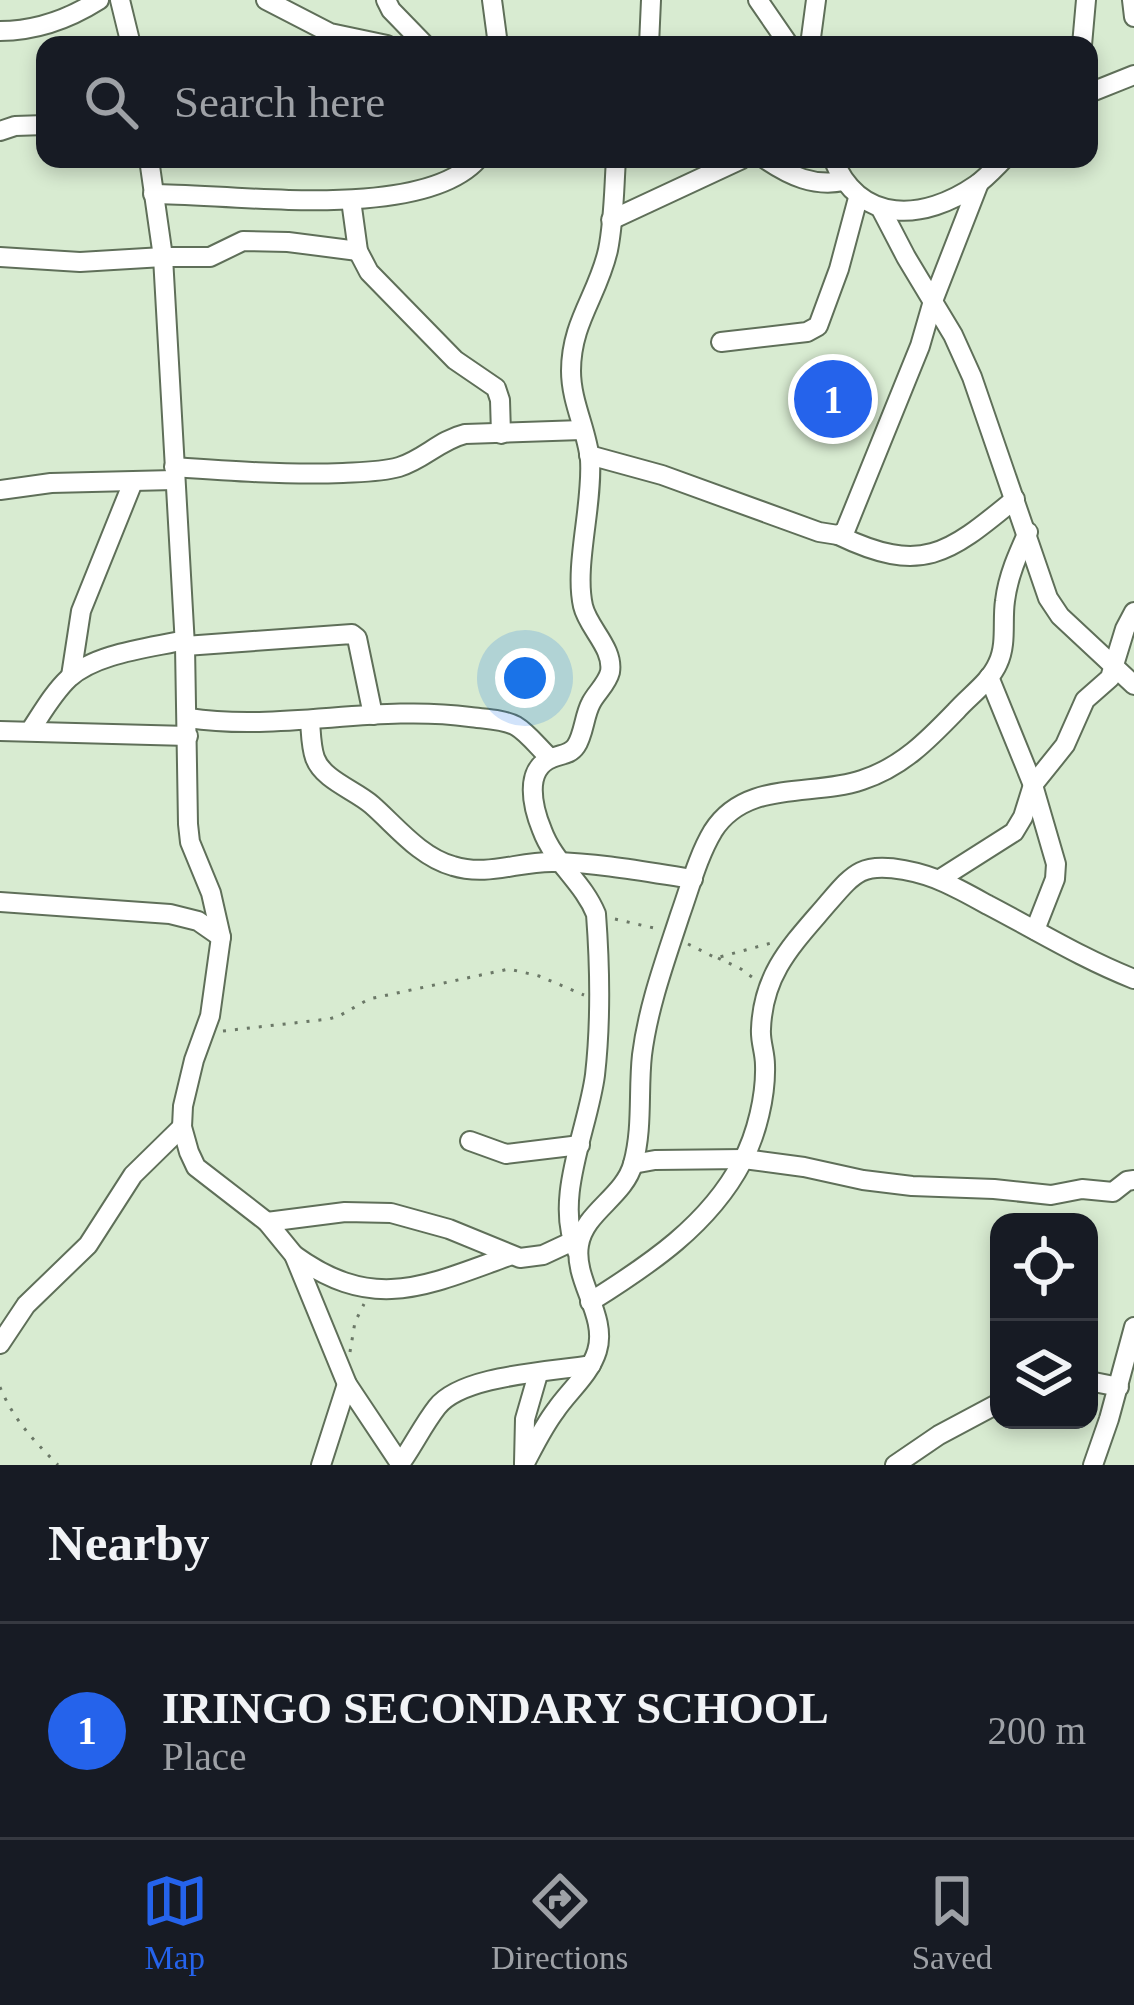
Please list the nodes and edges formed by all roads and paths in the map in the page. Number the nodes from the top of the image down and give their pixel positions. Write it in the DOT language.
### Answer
graph roads {
  1 [pos="99,0"];
  2 [pos="120,0"];
  3 [pos="266,0"];
  4 [pos="386,0"];
  5 [pos="492,0"];
  6 [pos="652,0"];
  7 [pos="758,0"];
  8 [pos="816,0"];
  9 [pos="1086,0"];
  10 [pos="1132,0"];
  11 [pos="1134,17"];
  12 [pos="0,32"];
  13 [pos="129,36"];
  14 [pos="344,36"];
  15 [pos="417,36"];
  16 [pos="497,36"];
  17 [pos="650,36"];
  18 [pos="783,36"];
  19 [pos="811,36"];
  20 [pos="1083,36"];
  21 [pos="1134,75"];
  22 [pos="1098,89"];
  23 [pos="36,125"];
  24 [pos="0,131"];
  25 [pos="149,168"];
  26 [pos="470,168"];
  27 [pos="615,168"];
  28 [pos="723,168"];
  29 [pos="781,168"];
  30 [pos="838,168"];
  31 [pos="995,168"];
  32 [pos="844,181"];
  33 [pos="979,183"];
  34 [pos="153,194"];
  35 [pos="858,197"];
  36 [pos="351,200"];
  37 [pos="881,209"];
  38 [pos="611,220"];
  39 [pos="358,251"];
  40 [pos="0,256"];
  41 [pos="163,257"];
  42 [pos="933,301"];
  43 [pos="721,341"];
  44 [pos="582,430"];
  45 [pos="501,434"];
  46 [pos="590,455"];
  47 [pos="174,474"];
  48 [pos="133,482"];
  49 [pos="0,490"];
  50 [pos="1015,499"];
  51 [pos="1028,532"];
  52 [pos="838,535"];
  53 [pos="1134,612"];
  54 [pos="185,643"];
  55 [pos="1115,668"];
  56 [pos="71,676"];
  57 [pos="989,676"];
  58 [pos="1134,685"];
  59 [pos="373,715"];
  60 [pos="310,721"];
  61 [pos="188,727"];
  62 [pos="0,731"];
  63 [pos="30,731"];
  64 [pos="550,758"];
  65 [pos="1033,785"];
  66 [pos="559,862"];
  67 [pos="693,879"];
  68 [pos="940,879"];
  69 [pos="0,902"];
  70 [pos="596,914"];
  71 [pos="1035,929"];
  72 [pos="801,934"];
  73 [pos="674,935"];
  74 [pos="221,937"];
  75 [pos="716,958"];
  76 [pos="1134,979"];
  77 [pos="768,992"];
  78 [pos="598,1002"];
  79 [pos="204,1035"];
  80 [pos="182,1127"];
  81 [pos="470,1142"];
  82 [pos="580,1145"];
  83 [pos="744,1159"];
  84 [pos="633,1164"];
  85 [pos="1134,1180"];
  86 [pos="267,1222"];
  87 [pos="575,1246"];
  88 [pos="294,1255"];
  89 [pos="509,1256"];
  90 [pos="372,1289"];
  91 [pos="590,1302"];
  92 [pos="1134,1327"];
  93 [pos="0,1344"];
  94 [pos="591,1365"];
  95 [pos="538,1374"];
  96 [pos="343,1376"];
  97 [pos="1098,1383"];
  98 [pos="0,1387"];
  99 [pos="1119,1387"];
  100 [pos="990,1408"];
  101 [pos="401,1464"];
  102 [pos="524,1464"];
  103 [pos="58,1465"];
  104 [pos="321,1465"];
  105 [pos="895,1465"];
  106 [pos="1094,1465"];
  1 -- 12 [label="street"];
  2 -- 13 [label="street"];
  3 -- 14 [label="street"];
  4 -- 15 [label="street"];
  5 -- 16 [label="street"];
  6 -- 17 [label="street"];
  7 -- 18 [label="street"];
  8 -- 19 [label="street"];
  9 -- 20 [label="street"];
  10 -- 11 [label="street"];
  21 -- 22 [label="street"];
  23 -- 24 [label="street"];
  25 -- 34 [label="street"];
  26 -- 36 [label="street"];
  27 -- 38 [label="street"];
  28 -- 38 [label="street"];
  29 -- 32 [label="street"];
  30 -- 32 [label="street"];
  31 -- 33 [label="street"];
  32 -- 35 [label="street"];
  33 -- 37 [label="street"];
  33 -- 42 [label="street"];
  34 -- 36 [label="street"];
  34 -- 41 [label="street"];
  35 -- 37 [label="street"];
  35 -- 43 [label="street"];
  36 -- 39 [label="street"];
  37 -- 42 [label="street"];
  38 -- 44 [label="street"];
  39 -- 41 [label="street"];
  39 -- 45 [label="street"];
  40 -- 41 [label="street"];
  41 -- 47 [label="street"];
  42 -- 50 [label="street"];
  42 -- 52 [label="street"];
  44 -- 45 [label="street"];
  44 -- 46 [label="street"];
  45 -- 47 [label="street"];
  46 -- 52 [label="street"];
  46 -- 64 [label="street"];
  47 -- 48 [label="street"];
  47 -- 54 [label="street"];
  48 -- 49 [label="street"];
  48 -- 56 [label="street"];
  50 -- 51 [label="street"];
  50 -- 52 [label="street"];
  51 -- 55 [label="street"];
  51 -- 57 [label="street"];
  53 -- 55 [label="street"];
  54 -- 56 [label="street"];
  54 -- 59 [label="street"];
  54 -- 61 [label="street"];
  55 -- 58 [label="street"];
  55 -- 65 [label="street"];
  56 -- 63 [label="street"];
  57 -- 65 [label="street"];
  57 -- 67 [label="street"];
  59 -- 60 [label="street"];
  59 -- 64 [label="street"];
  60 -- 61 [label="street"];
  60 -- 66 [label="street"];
  61 -- 63 [label="street"];
  61 -- 74 [label="street"];
  62 -- 63 [label="street"];
  64 -- 66 [label="street"];
  65 -- 68 [label="street"];
  65 -- 71 [label="street"];
  66 -- 67 [label="street"];
  66 -- 70 [label="street"];
  67 -- 73 [label="street"];
  68 -- 71 [label="street"];
  68 -- 72 [label="street"];
  69 -- 74 [label="street"];
  70 -- 73 [label="path"];
  70 -- 78 [label="street"];
  71 -- 76 [label="street"];
  72 -- 75 [label="path"];
  72 -- 77 [label="street"];
  73 -- 75 [label="path"];
  73 -- 84 [label="street"];
  74 -- 79 [label="street"];
  75 -- 77 [label="path"];
  77 -- 83 [label="street"];
  78 -- 79 [label="path"];
  78 -- 82 [label="street"];
  79 -- 80 [label="street"];
  80 -- 86 [label="street"];
  80 -- 93 [label="street"];
  81 -- 82 [label="street"];
  82 -- 87 [label="street"];
  83 -- 84 [label="street"];
  83 -- 85 [label="street"];
  83 -- 91 [label="street"];
  84 -- 87 [label="street"];
  86 -- 88 [label="street"];
  86 -- 89 [label="street"];
  87 -- 89 [label="street"];
  87 -- 91 [label="street"];
  88 -- 90 [label="street"];
  88 -- 96 [label="street"];
  89 -- 90 [label="street"];
  90 -- 96 [label="path"];
  91 -- 94 [label="street"];
  92 -- 99 [label="street"];
  94 -- 95 [label="street"];
  94 -- 102 [label="street"];
  95 -- 101 [label="street"];
  95 -- 102 [label="street"];
  96 -- 101 [label="street"];
  96 -- 104 [label="street"];
  97 -- 99 [label="street"];
  98 -- 103 [label="path"];
  99 -- 106 [label="street"];
  100 -- 105 [label="street"];
}
